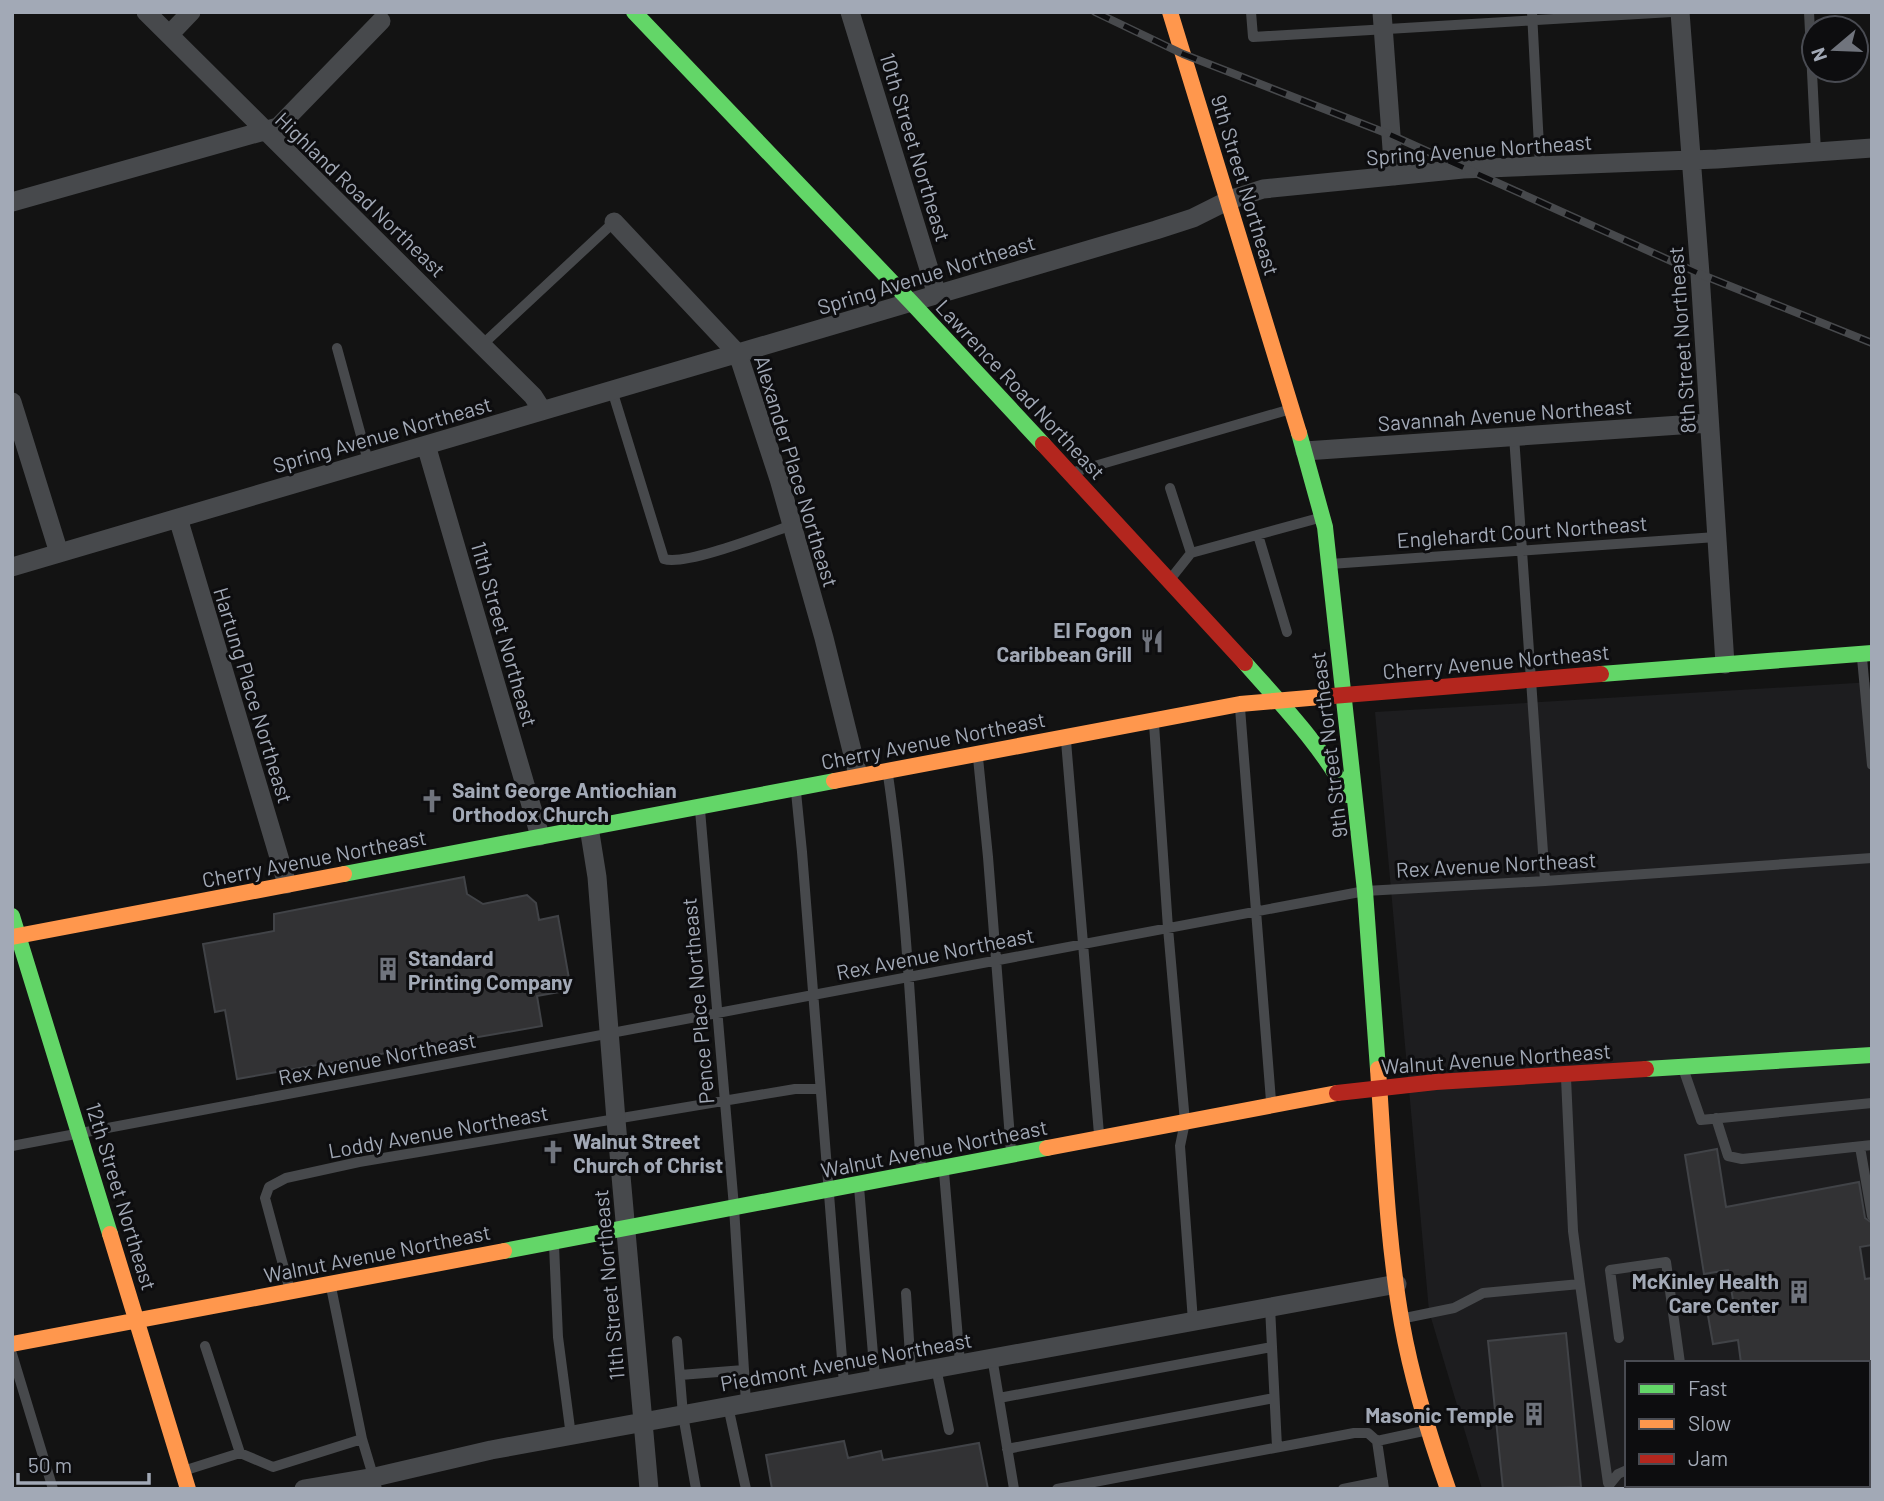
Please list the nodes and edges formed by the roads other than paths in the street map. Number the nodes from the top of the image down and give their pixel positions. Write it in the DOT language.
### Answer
graph roads {
  1 [pos="146,12"];
  2 [pos="191,12"];
  3 [pos="634,12"];
  4 [pos="850,12"];
  5 [pos="1170,12"];
  6 [pos="1251,12"];
  7 [pos="1672,12"];
  8 [pos="1679,12"];
  9 [pos="1809,12"];
  10 [pos="1532,17"];
  11 [pos="381,21"];
  12 [pos="1382,21"];
  13 [pos="169,35"];
  14 [pos="263,130"];
  15 [pos="1872,148"];
  16 [pos="1816,152"];
  17 [pos="1690,160"];
  18 [pos="1540,166"];
  19 [pos="1394,176"];
  20 [pos="1229,200"];
  21 [pos="12,201"];
  22 [pos="614,222"];
  23 [pos="937,296"];
  24 [pos="912,303"];
  25 [pos="482,345"];
  26 [pos="337,348"];
  27 [pos="738,354"];
  28 [pos="612,390"];
  29 [pos="12,402"];
  30 [pos="1292,409"];
  31 [pos="542,410"];
  32 [pos="1709,422"];
  33 [pos="1514,436"];
  34 [pos="426,445"];
  35 [pos="1305,451"];
  36 [pos="368,461"];
  37 [pos="1070,474"];
  38 [pos="1170,488"];
  39 [pos="1322,516"];
  40 [pos="178,518"];
  41 [pos="792,526"];
  42 [pos="1258,535"];
  43 [pos="1716,537"];
  44 [pos="1521,551"];
  45 [pos="59,553"];
  46 [pos="1191,553"];
  47 [pos="1330,565"];
  48 [pos="12,567"];
  49 [pos="1170,581"];
  50 [pos="1287,632"];
  51 [pos="1867,654"];
  52 [pos="1724,664"];
  53 [pos="1530,679"];
  54 [pos="1342,695"];
  55 [pos="1278,700"];
  56 [pos="1240,704"];
  57 [pos="1154,720"];
  58 [pos="1066,737"];
  59 [pos="977,753"];
  60 [pos="1872,765"];
  61 [pos="887,771"];
  62 [pos="858,775"];
  63 [pos="795,788"];
  64 [pos="700,806"];
  65 [pos="1356,810"];
  66 [pos="589,827"];
  67 [pos="540,836"];
  68 [pos="1872,858"];
  69 [pos="1545,881"];
  70 [pos="287,884"];
  71 [pos="1366,891"];
  72 [pos="1255,912"];
  73 [pos="12,916"];
  74 [pos="1168,928"];
  75 [pos="15,936"];
  76 [pos="1083,944"];
  77 [pos="996,961"];
  78 [pos="907,978"];
  79 [pos="813,996"];
  80 [pos="718,1013"];
  81 [pos="611,1033"];
  82 [pos="1872,1055"];
  83 [pos="1683,1067"];
  84 [pos="1565,1074"];
  85 [pos="1380,1087"];
  86 [pos="820,1089"];
  87 [pos="724,1102"];
  88 [pos="1872,1103"];
  89 [pos="1271,1105"];
  90 [pos="1716,1118"];
  91 [pos="616,1120"];
  92 [pos="1185,1122"];
  93 [pos="81,1133"];
  94 [pos="1099,1138"];
  95 [pos="1872,1145"];
  96 [pos="12,1146"];
  97 [pos="1860,1147"];
  98 [pos="1011,1155"];
  99 [pos="943,1168"];
  100 [pos="921,1172"];
  101 [pos="859,1184"];
  102 [pos="828,1189"];
  103 [pos="734,1207"];
  104 [pos="1872,1216"];
  105 [pos="626,1227"];
  106 [pos="554,1241"];
  107 [pos="330,1283"];
  108 [pos="1397,1284"];
  109 [pos="1580,1284"];
  110 [pos="291,1291"];
  111 [pos="906,1293"];
  112 [pos="1270,1307"];
  113 [pos="1402,1318"];
  114 [pos="137,1319"];
  115 [pos="1193,1321"];
  116 [pos="1619,1338"];
  117 [pos="677,1341"];
  118 [pos="12,1344"];
  119 [pos="205,1346"];
  120 [pos="1272,1347"];
  121 [pos="12,1354"];
  122 [pos="992,1357"];
  123 [pos="1680,1361"];
  124 [pos="960,1363"];
  125 [pos="936,1367"];
  126 [pos="744,1370"];
  127 [pos="911,1372"];
  128 [pos="680,1375"];
  129 [pos="875,1378"];
  130 [pos="844,1384"];
  131 [pos="999,1398"];
  132 [pos="1274,1398"];
  133 [pos="737,1404"];
  134 [pos="683,1415"];
  135 [pos="643,1422"];
  136 [pos="948,1430"];
  137 [pos="1428,1430"];
  138 [pos="571,1436"];
  139 [pos="362,1440"];
  140 [pos="1377,1441"];
  141 [pos="1277,1447"];
  142 [pos="1007,1449"];
  143 [pos="240,1452"];
  144 [pos="183,1471"];
  145 [pos="1625,1471"];
  146 [pos="376,1483"];
  147 [pos="1384,1485"];
  148 [pos="1609,1486"];
  149 [pos="53,1489"];
  150 [pos="188,1489"];
  151 [pos="304,1489"];
  152 [pos="649,1489"];
  153 [pos="696,1489"];
  154 [pos="747,1489"];
  155 [pos="1014,1489"];
  156 [pos="1057,1489"];
  157 [pos="1343,1489"];
  158 [pos="1448,1489"];
  1 -- 13 [label="street, Highland Road Northeast"];
  2 -- 13 [label="street"];
  3 -- 24 [label="main road, Lawrence Road Northeast"];
  4 -- 23 [label="street, 10th Street Northeast"];
  5 -- 20 [label="main road, 9th Street Northeast"];
  6 -- 12 [label="lane"];
  7 -- 10 [label="lane"];
  8 -- 17 [label="street, 8th Street Northeast"];
  9 -- 16 [label="lane"];
  10 -- 12 [label="lane"];
  10 -- 18 [label="lane"];
  11 -- 14 [label="street"];
  12 -- 19 [label="street"];
  13 -- 14 [label="street, Highland Road Northeast"];
  14 -- 21 [label="street"];
  14 -- 25 [label="street, Highland Road Northeast"];
  15 -- 16 [label="street, Spring Avenue Northeast"];
  16 -- 17 [label="street, Spring Avenue Northeast"];
  17 -- 18 [label="street, Spring Avenue Northeast"];
  17 -- 32 [label="street, 8th Street Northeast"];
  18 -- 19 [label="street, Spring Avenue Northeast"];
  19 -- 20 [label="street, Spring Avenue Northeast"];
  20 -- 23 [label="street, Spring Avenue Northeast"];
  20 -- 30 [label="main road, 9th Street Northeast"];
  22 -- 25 [label="lane"];
  22 -- 27 [label="street, Alexander Place Northeast"];
  23 -- 24 [label="street, Spring Avenue Northeast"];
  24 -- 27 [label="street, Spring Avenue Northeast"];
  24 -- 37 [label="main road, Lawrence Road Northeast"];
  25 -- 31 [label="street, Highland Road Northeast"];
  26 -- 36 [label="lane"];
  27 -- 28 [label="street, Spring Avenue Northeast"];
  27 -- 41 [label="street, Alexander Place Northeast"];
  28 -- 31 [label="street, Spring Avenue Northeast"];
  28 -- 41 [label="lane"];
  29 -- 45 [label="street"];
  30 -- 35 [label="main road, 9th Street Northeast"];
  30 -- 37 [label="lane"];
  31 -- 34 [label="street, Spring Avenue Northeast"];
  32 -- 33 [label="street, Savannah Avenue Northeast"];
  32 -- 43 [label="street, 8th Street Northeast"];
  33 -- 35 [label="street, Savannah Avenue Northeast"];
  33 -- 44 [label="lane"];
  34 -- 36 [label="street, Spring Avenue Northeast"];
  34 -- 67 [label="street, 11th Street Northeast"];
  35 -- 39 [label="main road, 9th Street Northeast"];
  36 -- 40 [label="street, Spring Avenue Northeast"];
  37 -- 49 [label="main road, Lawrence Road Northeast"];
  38 -- 46 [label="lane"];
  39 -- 42 [label="lane"];
  39 -- 47 [label="main road, 9th Street Northeast"];
  40 -- 45 [label="street, Spring Avenue Northeast"];
  40 -- 70 [label="street, Hartung Place Northeast"];
  41 -- 62 [label="street, Alexander Place Northeast"];
  42 -- 46 [label="lane"];
  42 -- 50 [label="lane"];
  43 -- 44 [label="lane, Englehardt Court Northeast"];
  43 -- 52 [label="street, 8th Street Northeast"];
  44 -- 47 [label="lane, Englehardt Court Northeast"];
  44 -- 53 [label="lane"];
  45 -- 48 [label="street, Spring Avenue Northeast"];
  46 -- 49 [label="lane"];
  47 -- 54 [label="main road, 9th Street Northeast"];
  49 -- 55 [label="main road, Lawrence Road Northeast"];
  51 -- 52 [label="main road, Cherry Avenue Northeast"];
  51 -- 60 [label="lane"];
  52 -- 53 [label="main road, Cherry Avenue Northeast"];
  53 -- 54 [label="main road, Cherry Avenue Northeast"];
  53 -- 69 [label="lane"];
  54 -- 55 [label="main road, Cherry Avenue Northeast"];
  54 -- 65 [label="main road, 9th Street Northeast"];
  55 -- 56 [label="main road, Cherry Avenue Northeast"];
  55 -- 65 [label="main road, Lawrence Road Northeast"];
  56 -- 57 [label="main road, Cherry Avenue Northeast"];
  56 -- 72 [label="lane"];
  57 -- 58 [label="main road, Cherry Avenue Northeast"];
  57 -- 74 [label="lane"];
  58 -- 59 [label="main road, Cherry Avenue Northeast"];
  58 -- 76 [label="lane"];
  59 -- 61 [label="main road, Cherry Avenue Northeast"];
  59 -- 77 [label="lane"];
  61 -- 62 [label="main road, Cherry Avenue Northeast"];
  61 -- 78 [label="lane"];
  62 -- 63 [label="main road, Cherry Avenue Northeast"];
  63 -- 64 [label="main road, Cherry Avenue Northeast"];
  63 -- 79 [label="lane"];
  64 -- 66 [label="main road, Cherry Avenue Northeast"];
  64 -- 80 [label="lane, Pence Place Northeast"];
  65 -- 71 [label="main road, 9th Street Northeast"];
  66 -- 67 [label="main road, Cherry Avenue Northeast"];
  66 -- 81 [label="street, 11th Street Northeast"];
  67 -- 70 [label="main road, Cherry Avenue Northeast"];
  68 -- 69 [label="lane, Rex Avenue Northeast"];
  69 -- 71 [label="lane, Rex Avenue Northeast"];
  70 -- 75 [label="main road, Cherry Avenue Northeast"];
  71 -- 72 [label="lane, Rex Avenue Northeast"];
  71 -- 85 [label="main road, 9th Street Northeast"];
  72 -- 74 [label="lane, Rex Avenue Northeast"];
  72 -- 89 [label="lane"];
  73 -- 75 [label="main road, 12th Street Northeast"];
  74 -- 76 [label="lane, Rex Avenue Northeast"];
  74 -- 92 [label="lane"];
  75 -- 93 [label="main road, 12th Street Northeast"];
  76 -- 77 [label="lane, Rex Avenue Northeast"];
  76 -- 94 [label="lane"];
  77 -- 78 [label="lane, Rex Avenue Northeast"];
  77 -- 98 [label="lane"];
  78 -- 79 [label="lane, Rex Avenue Northeast"];
  78 -- 100 [label="lane"];
  79 -- 80 [label="lane, Rex Avenue Northeast"];
  79 -- 86 [label="lane"];
  80 -- 81 [label="lane, Rex Avenue Northeast"];
  80 -- 87 [label="lane, Pence Place Northeast"];
  81 -- 91 [label="street, 11th Street Northeast"];
  81 -- 93 [label="lane, Rex Avenue Northeast"];
  82 -- 83 [label="main road, Walnut Avenue Northeast"];
  83 -- 84 [label="main road, Walnut Avenue Northeast"];
  83 -- 90 [label="lane"];
  84 -- 85 [label="main road, Walnut Avenue Northeast"];
  84 -- 109 [label="lane"];
  85 -- 89 [label="main road, Walnut Avenue Northeast"];
  85 -- 108 [label="main road, 9th Street Northeast"];
  86 -- 87 [label="lane, Loddy Avenue Northeast"];
  86 -- 102 [label="lane"];
  87 -- 91 [label="lane, Loddy Avenue Northeast"];
  87 -- 103 [label="lane, Pence Place Northeast"];
  88 -- 90 [label="lane"];
  89 -- 92 [label="main road, Walnut Avenue Northeast"];
  90 -- 97 [label="lane"];
  91 -- 105 [label="street, 11th Street Northeast"];
  91 -- 110 [label="lane, Loddy Avenue Northeast"];
  92 -- 94 [label="main road, Walnut Avenue Northeast"];
  92 -- 115 [label="lane"];
  93 -- 96 [label="lane, Rex Avenue Northeast"];
  93 -- 114 [label="main road, 12th Street Northeast"];
  94 -- 98 [label="main road, Walnut Avenue Northeast"];
  95 -- 97 [label="lane"];
  97 -- 104 [label="lane"];
  98 -- 99 [label="main road, Walnut Avenue Northeast"];
  99 -- 100 [label="main road, Walnut Avenue Northeast"];
  99 -- 124 [label="lane"];
  100 -- 101 [label="main road, Walnut Avenue Northeast"];
  101 -- 102 [label="main road, Walnut Avenue Northeast"];
  101 -- 129 [label="lane"];
  102 -- 103 [label="main road, Walnut Avenue Northeast"];
  102 -- 130 [label="lane"];
  103 -- 105 [label="main road, Walnut Avenue Northeast"];
  103 -- 126 [label="lane, Pence Place Northeast"];
  105 -- 106 [label="main road, Walnut Avenue Northeast"];
  105 -- 135 [label="street, 11th Street Northeast"];
  106 -- 107 [label="main road, Walnut Avenue Northeast"];
  106 -- 138 [label="lane"];
  107 -- 110 [label="main road, Walnut Avenue Northeast"];
  107 -- 139 [label="lane"];
  108 -- 112 [label="street, Piedmont Avenue Northeast"];
  108 -- 113 [label="main road, 9th Street Northeast"];
  109 -- 113 [label="lane"];
  109 -- 148 [label="lane"];
  110 -- 114 [label="main road, Walnut Avenue Northeast"];
  111 -- 127 [label="lane"];
  112 -- 115 [label="street, Piedmont Avenue Northeast"];
  112 -- 120 [label="lane"];
  113 -- 137 [label="main road, 9th Street Northeast"];
  114 -- 118 [label="main road, Walnut Avenue Northeast"];
  114 -- 144 [label="main road, 12th Street Northeast"];
  115 -- 122 [label="street, Piedmont Avenue Northeast"];
  116 -- 123 [label="lane"];
  117 -- 128 [label="lane"];
  119 -- 143 [label="lane"];
  120 -- 131 [label="lane"];
  120 -- 132 [label="lane"];
  121 -- 149 [label="lane"];
  122 -- 124 [label="street, Piedmont Avenue Northeast"];
  122 -- 131 [label="lane"];
  124 -- 125 [label="street, Piedmont Avenue Northeast"];
  125 -- 127 [label="street, Piedmont Avenue Northeast"];
  125 -- 136 [label="lane"];
  126 -- 128 [label="lane"];
  126 -- 133 [label="lane, Pence Place Northeast"];
  127 -- 129 [label="street, Piedmont Avenue Northeast"];
  128 -- 134 [label="lane"];
  129 -- 130 [label="street, Piedmont Avenue Northeast"];
  130 -- 133 [label="street, Piedmont Avenue Northeast"];
  131 -- 142 [label="lane"];
  132 -- 141 [label="lane"];
  132 -- 142 [label="lane"];
  133 -- 134 [label="street, Piedmont Avenue Northeast"];
  133 -- 154 [label="lane, Pence Place Northeast"];
  134 -- 135 [label="street, Piedmont Avenue Northeast"];
  134 -- 153 [label="lane"];
  135 -- 138 [label="street, Piedmont Avenue Northeast"];
  135 -- 152 [label="street, 11th Street Northeast"];
  137 -- 140 [label="lane"];
  137 -- 158 [label="main road, 9th Street Northeast"];
  138 -- 146 [label="street, Piedmont Avenue Northeast"];
  139 -- 143 [label="lane"];
  139 -- 146 [label="lane"];
  140 -- 141 [label="lane"];
  140 -- 147 [label="lane"];
  141 -- 156 [label="lane"];
  142 -- 155 [label="lane"];
  143 -- 144 [label="lane"];
  144 -- 150 [label="main road, 12th Street Northeast"];
  145 -- 148 [label="lane"];
  146 -- 151 [label="street, Piedmont Avenue Northeast"];
  147 -- 157 [label="lane"];
}
